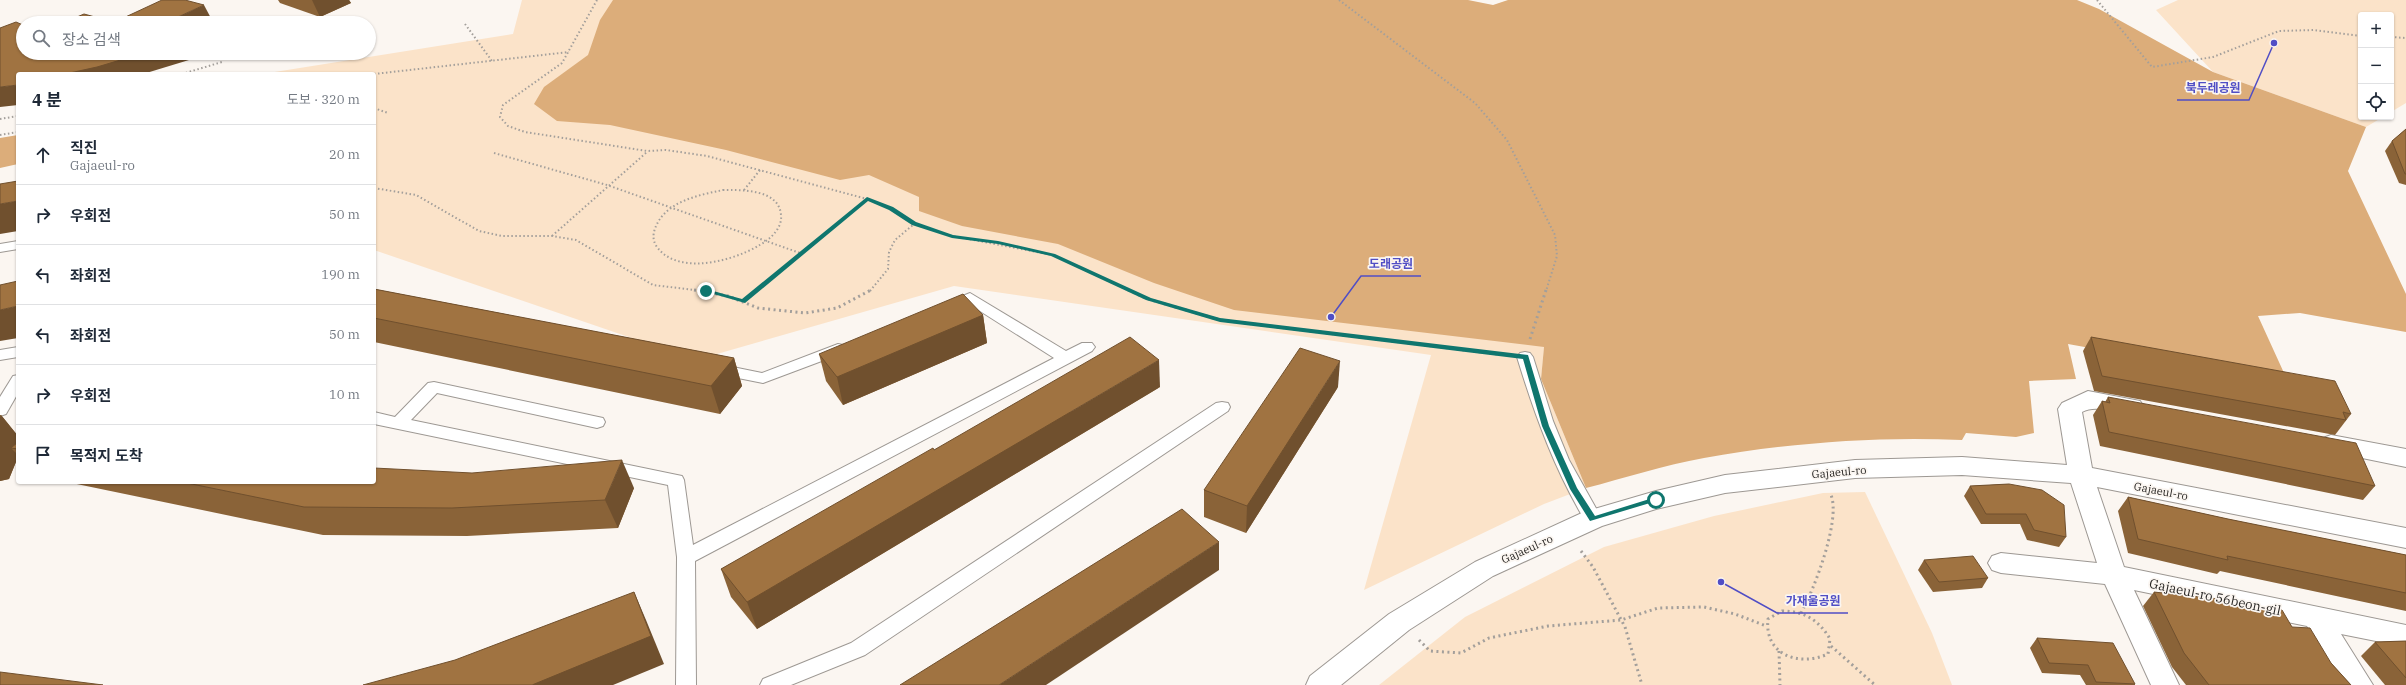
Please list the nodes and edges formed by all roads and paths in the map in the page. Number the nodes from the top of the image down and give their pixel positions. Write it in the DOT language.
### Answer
graph roads {
  1 [pos="597,0"];
  2 [pos="1339,0"];
  3 [pos="2098,0"];
  4 [pos="465,24"];
  5 [pos="2358,36"];
  6 [pos="2394,37"];
  7 [pos="2406,38"];
  8 [pos="569,52"];
  9 [pos="492,61"];
  10 [pos="222,62"];
  11 [pos="189,72"];
  12 [pos="376,74"];
  13 [pos="376,109"];
  14 [pos="388,114"];
  15 [pos="16,116"];
  16 [pos="0,119"];
  17 [pos="16,132"];
  18 [pos="0,135"];
  19 [pos="647,151"];
  20 [pos="494,153"];
  21 [pos="760,170"];
  22 [pos="607,185"];
  23 [pos="376,188"];
  24 [pos="744,190"];
  25 [pos="867,199"];
  26 [pos="672,208"];
  27 [pos="914,224"];
  28 [pos="552,236"];
  29 [pos="767,241"];
  30 [pos="16,245"];
  31 [pos="0,248"];
  32 [pos="800,253"];
  33 [pos="743,301"];
  34 [pos="933,313"];
  35 [pos="852,344"];
  36 [pos="1087,347"];
  37 [pos="16,352"];
  38 [pos="0,355"];
  39 [pos="1525,357"];
  40 [pos="1066,358"];
  41 [pos="701,366"];
  42 [pos="16,383"];
  43 [pos="1222,407"];
  44 [pos="0,410"];
  45 [pos="2150,410"];
  46 [pos="376,418"];
  47 [pos="398,422"];
  48 [pos="597,422"];
  49 [pos="2313,441"];
  50 [pos="2406,458"];
  51 [pos="1822,473"];
  52 [pos="2081,475"];
  53 [pos="1593,519"];
  54 [pos="1566,532"];
  55 [pos="2406,538"];
  56 [pos="686,558"];
  57 [pos="2001,563"];
  58 [pos="2114,575"];
  59 [pos="1801,613"];
  60 [pos="2316,618"];
  61 [pos="1621,620"];
  62 [pos="1399,622"];
  63 [pos="1766,626"];
  64 [pos="2406,636"];
  65 [pos="1831,646"];
  66 [pos="1779,651"];
  67 [pos="686,685"];
  68 [pos="770,685"];
  69 [pos="1320,685"];
  70 [pos="1642,685"];
  71 [pos="1780,685"];
  72 [pos="1875,685"];
  73 [pos="2165,685"];
  74 [pos="2359,685"];
  1 -- 8 [label="path"];
  2 -- 39 [label="path"];
  3 -- 5 [label="path"];
  4 -- 9 [label="path"];
  6 -- 7 [label="path"];
  8 -- 9 [label="path"];
  8 -- 19 [label="path"];
  9 -- 12 [label="path"];
  10 -- 11 [label="path"];
  13 -- 14 [label="path"];
  15 -- 16 [label="path"];
  17 -- 18 [label="path"];
  19 -- 21 [label="path"];
  19 -- 22 [label="path"];
  20 -- 22 [label="path"];
  21 -- 24 [label="path"];
  21 -- 25 [label="path"];
  22 -- 26 [label="path"];
  22 -- 28 [label="path"];
  23 -- 28 [label="path"];
  24 -- 26 [label="path"];
  24 -- 29 [label="path"];
  25 -- 27 [label="path"];
  25 -- 32 [label="path"];
  26 -- 29 [label="path"];
  26 -- 29 [label="path"];
  27 -- 33 [label="path"];
  27 -- 39 [label="path"];
  28 -- 33 [label="path"];
  29 -- 32 [label="path"];
  30 -- 31 [label="lane"];
  32 -- 33 [label="path"];
  34 -- 40 [label="lane"];
  35 -- 41 [label="lane"];
  36 -- 40 [label="lane"];
  37 -- 38 [label="lane"];
  39 -- 53 [label="lane"];
  40 -- 56 [label="lane"];
  42 -- 44 [label="lane"];
  43 -- 68 [label="lane"];
  45 -- 52 [label="street"];
  46 -- 47 [label="lane"];
  47 -- 48 [label="lane"];
  47 -- 56 [label="lane"];
  49 -- 50 [label="street"];
  51 -- 52 [label="street, Gajaeul-ro"];
  51 -- 53 [label="street, Gajaeul-ro"];
  51 -- 59 [label="path"];
  52 -- 55 [label="street, Gajaeul-ro"];
  52 -- 58 [label="street"];
  53 -- 54 [label="street, Gajaeul-ro"];
  54 -- 61 [label="path"];
  54 -- 62 [label="street, Gajaeul-ro"];
  56 -- 67 [label="lane"];
  57 -- 58 [label="street, Gajaeul-ro 56beon-gil"];
  58 -- 60 [label="street, Gajaeul-ro 56beon-gil"];
  58 -- 73 [label="street"];
  59 -- 63 [label="path"];
  59 -- 65 [label="path"];
  60 -- 64 [label="street, Gajaeul-ro 56beon-gil"];
  60 -- 74 [label="street"];
  61 -- 62 [label="path"];
  61 -- 63 [label="path"];
  61 -- 70 [label="path"];
  62 -- 69 [label="street, Gajaeul-ro"];
  63 -- 66 [label="path"];
  65 -- 66 [label="path"];
  65 -- 72 [label="path"];
  66 -- 71 [label="path"];
}
